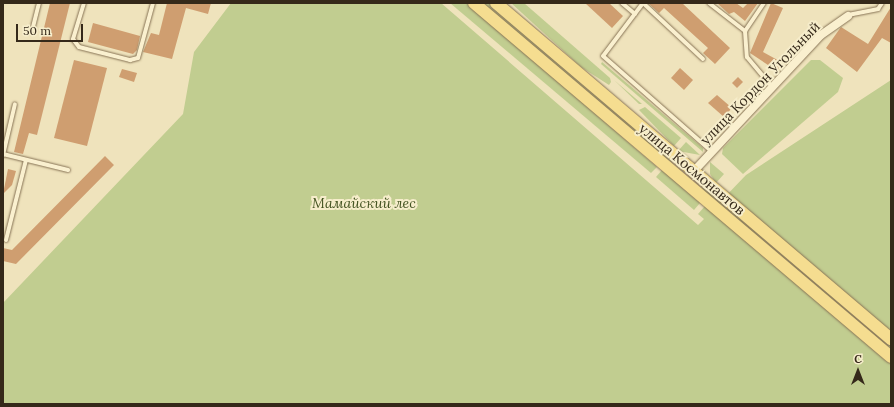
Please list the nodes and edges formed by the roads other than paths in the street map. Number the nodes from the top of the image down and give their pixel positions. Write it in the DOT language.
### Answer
graph roads {
  1 [pos="39,3"];
  2 [pos="84,3"];
  3 [pos="153,3"];
  4 [pos="474,3"];
  5 [pos="497,3"];
  6 [pos="622,3"];
  7 [pos="709,3"];
  8 [pos="764,3"];
  9 [pos="882,3"];
  10 [pos="635,14"];
  11 [pos="848,16"];
  12 [pos="32,31"];
  13 [pos="746,31"];
  14 [pos="703,59"];
  15 [pos="774,89"];
  16 [pos="16,104"];
  17 [pos="711,151"];
  18 [pos="3,155"];
  19 [pos="26,160"];
  20 [pos="68,170"];
  21 [pos="694,171"];
  22 [pos="6,240"];
  23 [pos="891,339"];
  24 [pos="891,357"];
  1 -- 12 [label="lane"];
  2 -- 3 [label="lane"];
  4 -- 24 [label="main road, улица Космонавтов"];
  5 -- 21 [label="main road, улица Космонавтов"];
  6 -- 10 [label="lane"];
  7 -- 13 [label="lane"];
  8 -- 13 [label="lane"];
  9 -- 11 [label="lane"];
  10 -- 14 [label="lane"];
  10 -- 17 [label="lane"];
  11 -- 15 [label="street, улица Кордон Угольный"];
  13 -- 15 [label="lane"];
  15 -- 17 [label="street, улица Кордон Угольный"];
  16 -- 18 [label="lane"];
  17 -- 21 [label="street, улица Кордон Угольный"];
  18 -- 19 [label="lane"];
  19 -- 20 [label="lane"];
  19 -- 22 [label="lane"];
  21 -- 23 [label="main road, улица Космонавтов"];
}
